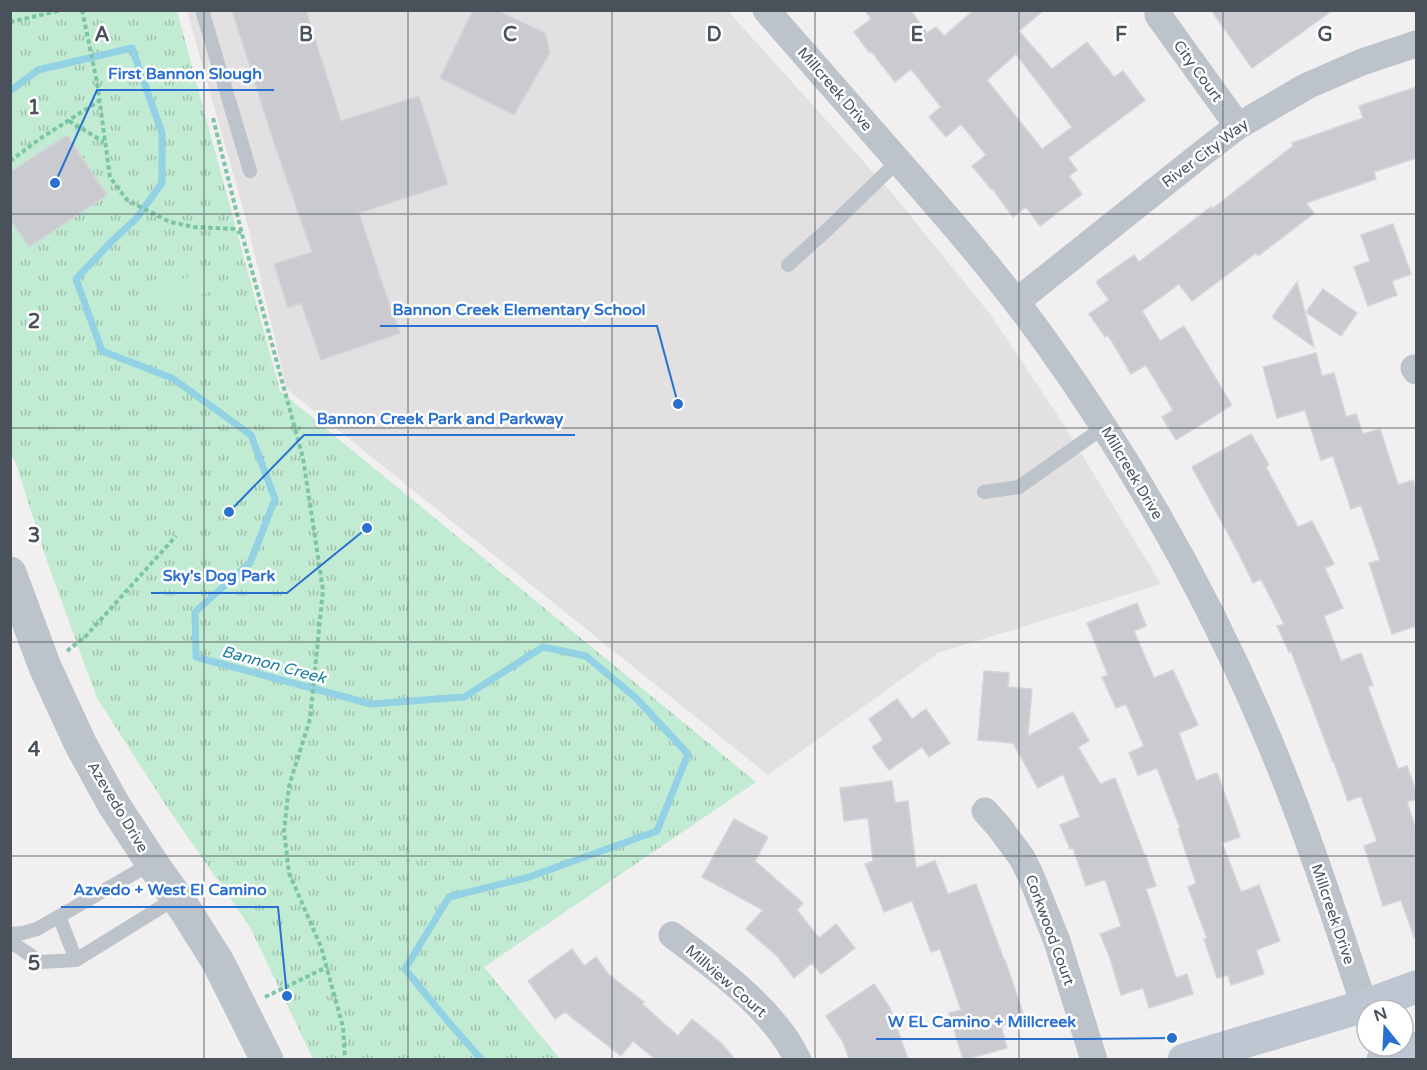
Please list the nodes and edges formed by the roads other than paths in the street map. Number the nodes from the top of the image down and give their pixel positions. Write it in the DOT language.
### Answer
graph roads {
  1 [pos="202,10"];
  2 [pos="766,10"];
  3 [pos="1158,15"];
  4 [pos="1416,44"];
  5 [pos="1238,126"];
  6 [pos="898,161"];
  7 [pos="250,171"];
  8 [pos="788,265"];
  9 [pos="1016,302"];
  10 [pos="1104,427"];
  11 [pos="984,492"];
  12 [pos="10,573"];
  13 [pos="985,812"];
  14 [pos="152,863"];
  15 [pos="177,898"];
  16 [pos="59,916"];
  17 [pos="10,933"];
  18 [pos="672,935"];
  19 [pos="10,941"];
  20 [pos="76,960"];
  21 [pos="1416,987"];
  22 [pos="1362,998"];
  23 [pos="1392,998"];
  24 [pos="1355,1013"];
  25 [pos="1416,1048"];
  26 [pos="267,1059"];
  27 [pos="798,1059"];
  28 [pos="1094,1059"];
  29 [pos="1184,1059"];
  30 [pos="1383,1059"];
  1 -- 7 [label="lane"];
  2 -- 6 [label="street, Millcreek Drive"];
  3 -- 5 [label="street, City Court"];
  4 -- 5 [label="street, River City Way"];
  5 -- 9 [label="street, River City Way"];
  6 -- 8 [label="lane"];
  6 -- 9 [label="street, Millcreek Drive"];
  9 -- 10 [label="street, Millcreek Drive"];
  10 -- 11 [label="lane"];
  10 -- 22 [label="street, Millcreek Drive"];
  12 -- 14 [label="street, Azevedo Drive"];
  13 -- 28 [label="street, Corkwood Court"];
  14 -- 15 [label="street, Azevedo Drive"];
  14 -- 16 [label="lane"];
  15 -- 20 [label="lane"];
  15 -- 26 [label="street, Azevedo Drive"];
  16 -- 17 [label="lane"];
  16 -- 20 [label="lane"];
  18 -- 27 [label="street, Millview Court"];
  19 -- 20 [label="lane"];
  21 -- 23 [label="main road"];
  24 -- 29 [label="main road"];
  25 -- 30 [label="main road"];
}
